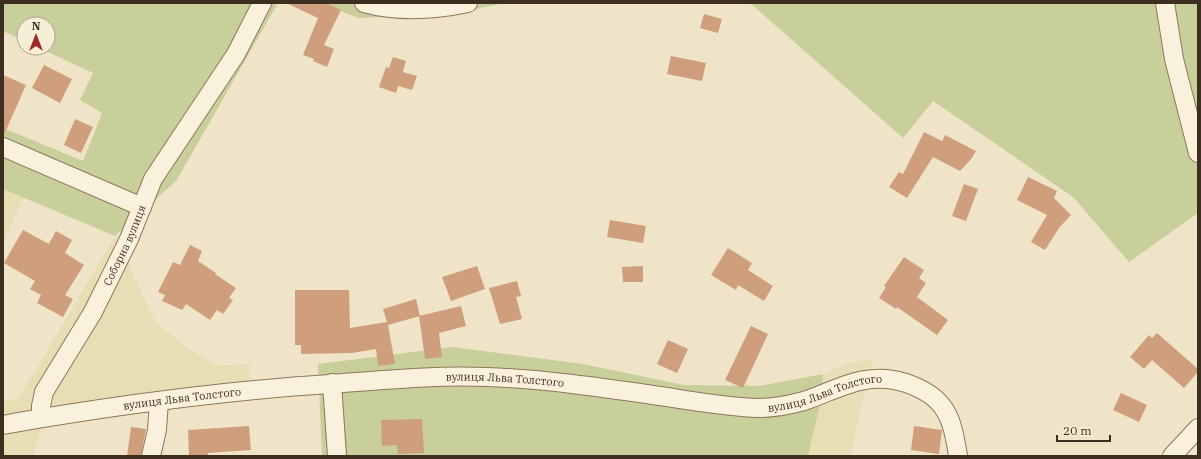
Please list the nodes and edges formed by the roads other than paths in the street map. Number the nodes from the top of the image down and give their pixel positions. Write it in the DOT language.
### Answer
graph roads {
  1 [pos="262,3"];
  2 [pos="364,3"];
  3 [pos="468,3"];
  4 [pos="1165,3"];
  5 [pos="3,147"];
  6 [pos="1198,153"];
  7 [pos="142,206"];
  8 [pos="332,383"];
  9 [pos="159,401"];
  10 [pos="41,418"];
  11 [pos="3,425"];
  12 [pos="1198,428"];
  13 [pos="151,456"];
  14 [pos="337,456"];
  15 [pos="958,456"];
  16 [pos="1172,456"];
  1 -- 7 [label="street"];
  2 -- 3 [label="street"];
  4 -- 6 [label="street"];
  5 -- 7 [label="street, Соборна вулиця"];
  7 -- 10 [label="street, Соборна вулиця"];
  8 -- 9 [label="street, вулиця Льва Толстого"];
  8 -- 14 [label="street"];
  8 -- 15 [label="street, вулиця Льва Толстого"];
  9 -- 10 [label="street, вулиця Льва Толстого"];
  9 -- 13 [label="street"];
  10 -- 11 [label="street, вулиця Льва Толстого"];
  12 -- 16 [label="street"];
}
